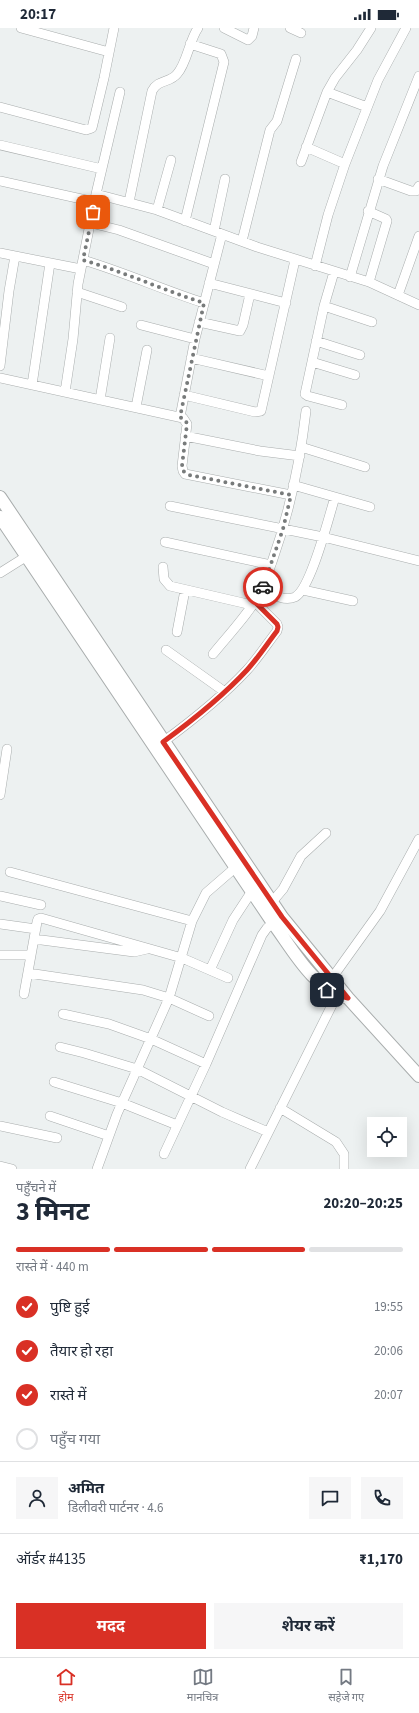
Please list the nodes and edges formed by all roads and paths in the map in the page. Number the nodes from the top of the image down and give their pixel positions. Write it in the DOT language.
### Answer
graph roads {
  1 [pos="21,28"];
  2 [pos="114,28"];
  3 [pos="198,28"];
  4 [pos="224,28"];
  5 [pos="254,28"];
  6 [pos="290,28"];
  7 [pos="371,28"];
  8 [pos="406,28"];
  9 [pos="301,33"];
  10 [pos="190,44"];
  11 [pos="110,52"];
  12 [pos="296,59"];
  13 [pos="419,76"];
  14 [pos="120,92"];
  15 [pos="327,92"];
  16 [pos="0,107"];
  17 [pos="367,107"];
  18 [pos="0,145"];
  19 [pos="306,147"];
  20 [pos="171,160"];
  21 [pos="301,162"];
  22 [pos="345,164"];
  23 [pos="102,169"];
  24 [pos="378,178"];
  25 [pos="224,179"];
  26 [pos="0,182"];
  27 [pos="419,186"];
  28 [pos="95,198"];
  29 [pos="129,202"];
  30 [pos="158,210"];
  31 [pos="368,211"];
  32 [pos="185,221"];
  33 [pos="91,223"];
  34 [pos="218,233"];
  35 [pos="419,236"];
  36 [pos="242,241"];
  37 [pos="0,253"];
  38 [pos="15,256"];
  39 [pos="295,260"];
  40 [pos="50,263"];
  41 [pos="214,264"];
  42 [pos="82,265"];
  43 [pos="315,266"];
  44 [pos="334,272"];
  45 [pos="350,276"];
  46 [pos="369,282"];
  47 [pos="209,283"];
  48 [pos="77,292"];
  49 [pos="250,294"];
  50 [pos="398,295"];
  51 [pos="204,303"];
  52 [pos="286,303"];
  53 [pos="419,305"];
  54 [pos="324,306"];
  55 [pos="122,307"];
  56 [pos="199,322"];
  57 [pos="372,322"];
  58 [pos="141,325"];
  59 [pos="110,338"];
  60 [pos="195,339"];
  61 [pos="316,341"];
  62 [pos="147,350"];
  63 [pos="360,355"];
  64 [pos="191,358"];
  65 [pos="312,362"];
  66 [pos="0,366"];
  67 [pos="355,374"];
  68 [pos="269,376"];
  69 [pos="0,378"];
  70 [pos="32,385"];
  71 [pos="65,392"];
  72 [pos="184,395"];
  73 [pos="100,400"];
  74 [pos="342,405"];
  75 [pos="136,407"];
  76 [pos="306,411"];
  77 [pos="180,417"];
  78 [pos="185,436"];
  79 [pos="301,451"];
  80 [pos="365,467"];
  81 [pos="293,485"];
  82 [pos="291,495"];
  83 [pos="0,497"];
  84 [pos="335,497"];
  85 [pos="170,506"];
  86 [pos="370,507"];
  87 [pos="0,517"];
  88 [pos="283,529"];
  89 [pos="323,537"];
  90 [pos="165,542"];
  91 [pos="27,556"];
  92 [pos="419,561"];
  93 [pos="271,564"];
  94 [pos="162,567"];
  95 [pos="0,573"];
  96 [pos="262,589"];
  97 [pos="185,590"];
  98 [pos="303,590"];
  99 [pos="353,601"];
  100 [pos="254,604"];
  101 [pos="177,632"];
  102 [pos="166,650"];
  103 [pos="213,654"];
  104 [pos="225,692"];
  105 [pos="163,742"];
  106 [pos="7,749"];
  107 [pos="1,782"];
  108 [pos="0,795"];
  109 [pos="326,833"];
  110 [pos="419,839"];
  111 [pos="236,867"];
  112 [pos="10,872"];
  113 [pos="252,891"];
  114 [pos="0,896"];
  115 [pos="272,902"];
  116 [pos="41,905"];
  117 [pos="278,920"];
  118 [pos="192,921"];
  119 [pos="0,924"];
  120 [pos="36,929"];
  121 [pos="34,939"];
  122 [pos="148,949"];
  123 [pos="0,956"];
  124 [pos="31,956"];
  125 [pos="182,958"];
  126 [pos="210,970"];
  127 [pos="28,973"];
  128 [pos="228,978"];
  129 [pos="332,978"];
  130 [pos="24,994"];
  131 [pos="343,996"];
  132 [pos="169,998"];
  133 [pos="63,1014"];
  134 [pos="209,1016"];
  135 [pos="151,1038"];
  136 [pos="60,1047"];
  137 [pos="206,1064"];
  138 [pos="137,1069"];
  139 [pos="419,1076"];
  140 [pos="54,1082"];
  141 [pos="191,1096"];
  142 [pos="122,1103"];
  143 [pos="280,1108"];
  144 [pos="50,1116"];
  145 [pos="177,1125"];
  146 [pos="0,1126"];
  147 [pos="268,1132"];
  148 [pos="109,1136"];
  149 [pos="57,1138"];
  150 [pos="164,1154"];
  151 [pos="0,1166"];
  152 [pos="254,1168"];
  153 [pos="12,1169"];
  154 [pos="97,1169"];
  155 [pos="344,1169"];
  1 -- 11 [label="street"];
  2 -- 11 [label="street"];
  3 -- 10 [label="street"];
  4 -- 5 [label="street"];
  6 -- 9 [label="street"];
  7 -- 15 [label="street"];
  8 -- 17 [label="street"];
  10 -- 29 [label="street"];
  10 -- 32 [label="street"];
  11 -- 16 [label="street"];
  12 -- 36 [label="street"];
  13 -- 24 [label="street"];
  14 -- 23 [label="street"];
  15 -- 17 [label="street"];
  15 -- 19 [label="street"];
  17 -- 22 [label="street"];
  18 -- 23 [label="street"];
  19 -- 21 [label="street"];
  19 -- 22 [label="street"];
  20 -- 30 [label="street"];
  22 -- 43 [label="street"];
  23 -- 28 [label="street"];
  24 -- 27 [label="street"];
  24 -- 31 [label="street"];
  25 -- 34 [label="street"];
  26 -- 28 [label="street"];
  28 -- 29 [label="street"];
  28 -- 33 [label="street"];
  29 -- 30 [label="street"];
  30 -- 32 [label="street"];
  31 -- 45 [label="street"];
  31 -- 46 [label="street"];
  32 -- 34 [label="street"];
  33 -- 41 [label="street"];
  33 -- 42 [label="street"];
  34 -- 36 [label="street"];
  34 -- 41 [label="street"];
  35 -- 50 [label="street"];
  36 -- 39 [label="street"];
  37 -- 38 [label="street"];
  38 -- 40 [label="street"];
  38 -- 66 [label="street"];
  39 -- 43 [label="street"];
  39 -- 52 [label="street"];
  40 -- 42 [label="street"];
  40 -- 70 [label="street"];
  41 -- 47 [label="street"];
  42 -- 48 [label="street"];
  42 -- 51 [label="street"];
  43 -- 44 [label="street"];
  44 -- 45 [label="street"];
  44 -- 54 [label="street"];
  45 -- 46 [label="street"];
  46 -- 50 [label="street"];
  47 -- 49 [label="street"];
  47 -- 51 [label="street"];
  48 -- 55 [label="street"];
  48 -- 71 [label="street"];
  49 -- 52 [label="street"];
  49 -- 56 [label="street"];
  50 -- 53 [label="street"];
  51 -- 56 [label="street"];
  52 -- 68 [label="street"];
  54 -- 57 [label="street"];
  54 -- 61 [label="street"];
  56 -- 60 [label="street"];
  58 -- 60 [label="street"];
  59 -- 73 [label="street"];
  60 -- 64 [label="street"];
  61 -- 63 [label="street"];
  61 -- 65 [label="street"];
  62 -- 75 [label="street"];
  64 -- 68 [label="street"];
  64 -- 72 [label="street"];
  65 -- 67 [label="street"];
  65 -- 74 [label="street"];
  68 -- 72 [label="street"];
  69 -- 70 [label="street"];
  70 -- 71 [label="street"];
  71 -- 73 [label="street"];
  72 -- 77 [label="street"];
  73 -- 75 [label="street"];
  75 -- 77 [label="street"];
  76 -- 79 [label="street"];
  77 -- 78 [label="street"];
  78 -- 79 [label="street"];
  78 -- 82 [label="street"];
  79 -- 80 [label="street"];
  79 -- 81 [label="street"];
  81 -- 82 [label="street"];
  81 -- 84 [label="street"];
  82 -- 88 [label="street"];
  83 -- 105 [label="street"];
  84 -- 86 [label="street"];
  84 -- 89 [label="street"];
  85 -- 88 [label="street"];
  87 -- 91 [label="street"];
  88 -- 89 [label="street"];
  88 -- 93 [label="street"];
  89 -- 92 [label="street"];
  89 -- 98 [label="street"];
  90 -- 93 [label="street"];
  91 -- 95 [label="street"];
  91 -- 111 [label="street"];
  93 -- 96 [label="street"];
  94 -- 97 [label="street"];
  96 -- 98 [label="street"];
  96 -- 100 [label="street"];
  97 -- 100 [label="street"];
  97 -- 101 [label="street"];
  98 -- 99 [label="street"];
  100 -- 103 [label="street"];
  100 -- 104 [label="street"];
  102 -- 104 [label="street"];
  104 -- 105 [label="street"];
  105 -- 115 [label="street"];
  106 -- 107 [label="street"];
  107 -- 108 [label="street"];
  109 -- 115 [label="street"];
  110 -- 129 [label="street"];
  111 -- 113 [label="street"];
  111 -- 118 [label="street"];
  112 -- 118 [label="street"];
  113 -- 117 [label="street"];
  113 -- 126 [label="street"];
  114 -- 116 [label="street"];
  115 -- 117 [label="street"];
  117 -- 129 [label="street"];
  117 -- 131 [label="street"];
  117 -- 137 [label="street"];
  118 -- 125 [label="street"];
  119 -- 120 [label="street"];
  120 -- 121 [label="street"];
  120 -- 122 [label="street"];
  121 -- 122 [label="street"];
  121 -- 124 [label="street"];
  122 -- 125 [label="street"];
  123 -- 124 [label="street"];
  124 -- 127 [label="street"];
  125 -- 126 [label="street"];
  125 -- 132 [label="street"];
  126 -- 128 [label="street"];
  127 -- 130 [label="street"];
  127 -- 132 [label="street"];
  129 -- 131 [label="street"];
  131 -- 139 [label="street"];
  131 -- 143 [label="street"];
  132 -- 134 [label="street"];
  132 -- 135 [label="street"];
  133 -- 135 [label="street"];
  135 -- 137 [label="street"];
  135 -- 138 [label="street"];
  136 -- 138 [label="street"];
  137 -- 141 [label="street"];
  138 -- 141 [label="street"];
  138 -- 142 [label="street"];
  140 -- 142 [label="street"];
  141 -- 145 [label="street"];
  141 -- 147 [label="street"];
  142 -- 145 [label="street"];
  142 -- 148 [label="street"];
  143 -- 147 [label="street"];
  143 -- 155 [label="street"];
  144 -- 148 [label="street"];
  145 -- 150 [label="street"];
  146 -- 149 [label="street"];
  147 -- 152 [label="street"];
  148 -- 154 [label="street"];
  151 -- 153 [label="street"];
}
